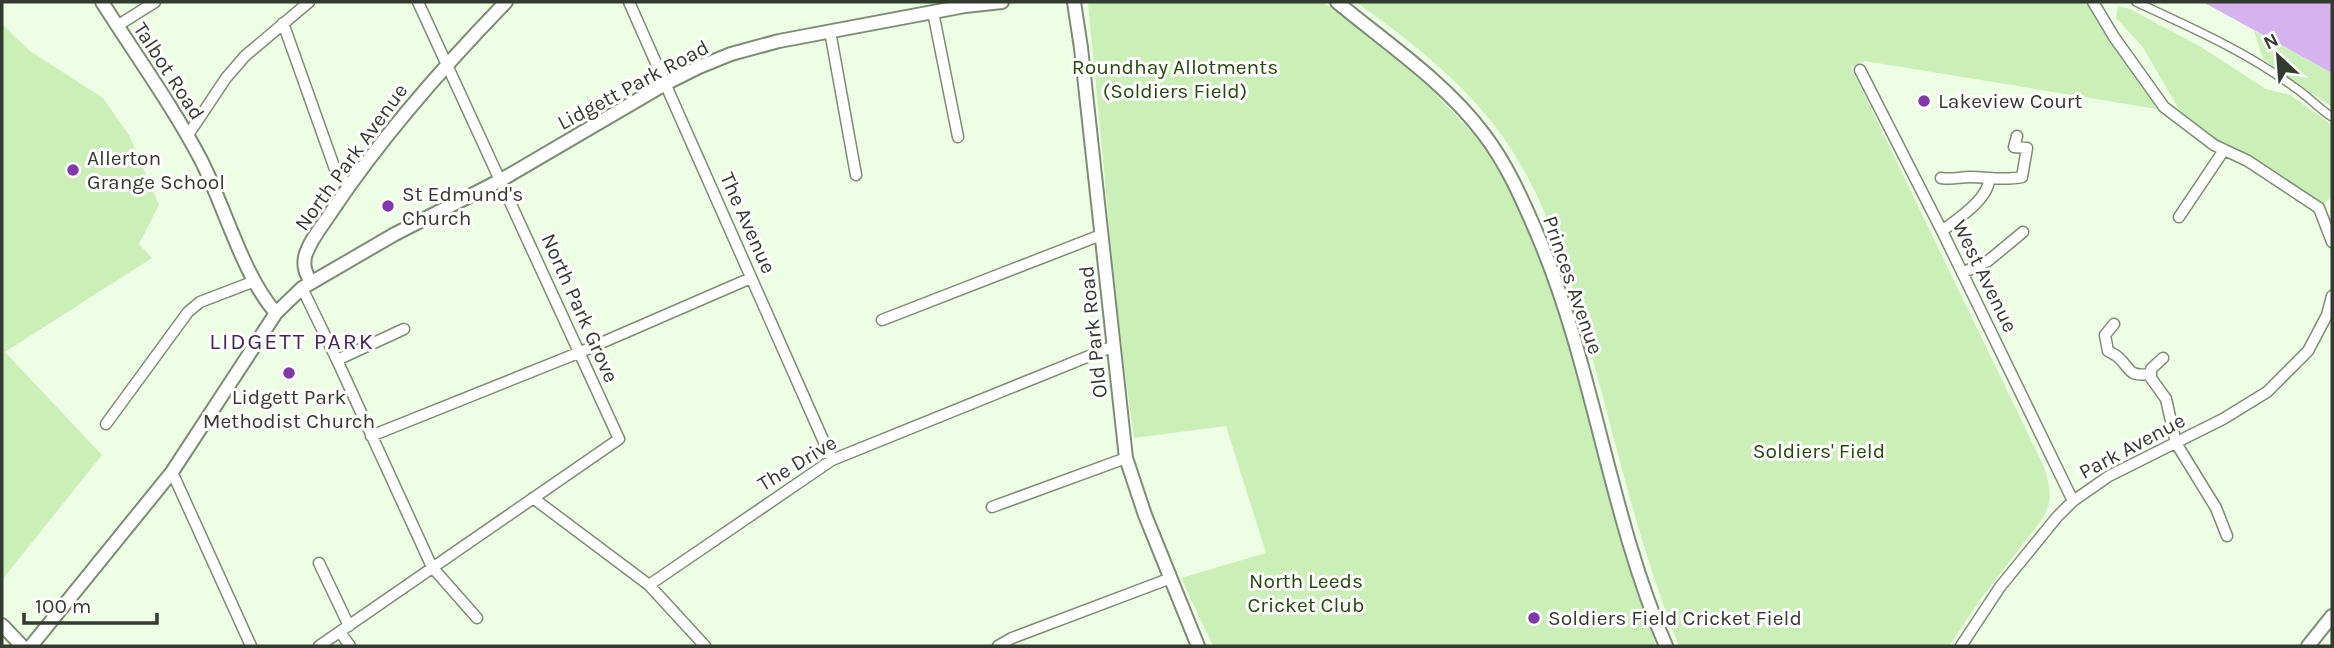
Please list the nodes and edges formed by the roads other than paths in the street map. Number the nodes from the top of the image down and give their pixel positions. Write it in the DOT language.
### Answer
graph roads {
  1 [pos="102,2"];
  2 [pos="155,2"];
  3 [pos="309,2"];
  4 [pos="418,2"];
  5 [pos="506,2"];
  6 [pos="629,2"];
  7 [pos="1002,2"];
  8 [pos="1074,2"];
  9 [pos="1337,2"];
  10 [pos="2093,2"];
  11 [pos="2136,2"];
  12 [pos="964,4"];
  13 [pos="933,12"];
  14 [pos="283,23"];
  15 [pos="117,26"];
  16 [pos="830,31"];
  17 [pos="446,63"];
  18 [pos="1860,70"];
  19 [pos="665,84"];
  20 [pos="2332,117"];
  21 [pos="188,135"];
  22 [pos="2017,136"];
  23 [pos="958,137"];
  24 [pos="2224,150"];
  25 [pos="856,175"];
  26 [pos="1941,178"];
  27 [pos="1989,179"];
  28 [pos="501,180"];
  29 [pos="349,185"];
  30 [pos="2179,217"];
  31 [pos="1942,231"];
  32 [pos="2023,232"];
  33 [pos="1101,235"];
  34 [pos="2332,242"];
  35 [pos="1962,272"];
  36 [pos="751,278"];
  37 [pos="255,281"];
  38 [pos="307,285"];
  39 [pos="2332,296"];
  40 [pos="276,313"];
  41 [pos="882,320"];
  42 [pos="2114,324"];
  43 [pos="404,329"];
  44 [pos="1114,346"];
  45 [pos="578,353"];
  46 [pos="2163,358"];
  47 [pos="337,360"];
  48 [pos="2150,374"];
  49 [pos="106,424"];
  50 [pos="371,436"];
  51 [pos="2176,443"];
  52 [pos="1126,458"];
  53 [pos="832,460"];
  54 [pos="172,472"];
  55 [pos="533,498"];
  56 [pos="2073,501"];
  57 [pos="992,507"];
  58 [pos="2227,536"];
  59 [pos="319,563"];
  60 [pos="432,567"];
  61 [pos="1171,578"];
  62 [pos="649,585"];
  63 [pos="2332,616"];
  64 [pos="477,618"];
  65 [pos="2,625"];
  66 [pos="344,629"];
  67 [pos="1013,642"];
  68 [pos="22,646"];
  69 [pos="31,646"];
  70 [pos="251,646"];
  71 [pos="319,646"];
  72 [pos="350,646"];
  73 [pos="705,646"];
  74 [pos="998,646"];
  75 [pos="1198,646"];
  76 [pos="1666,646"];
  77 [pos="1961,646"];
  78 [pos="2308,646"];
  1 -- 15 [label="street, Talbot Road"];
  2 -- 15 [label="street"];
  3 -- 14 [label="street"];
  4 -- 17 [label="street, North Park Grove"];
  5 -- 17 [label="street, North Park Avenue"];
  6 -- 19 [label="street, The Avenue"];
  7 -- 12 [label="street, Lidgett Park Road"];
  8 -- 33 [label="street, Old Park Road"];
  9 -- 76 [label="street, Princes Avenue"];
  10 -- 24 [label="street"];
  11 -- 20 [label="street"];
  12 -- 13 [label="street, Lidgett Park Road"];
  13 -- 16 [label="street, Lidgett Park Road"];
  13 -- 23 [label="street"];
  14 -- 21 [label="street"];
  14 -- 29 [label="street"];
  15 -- 21 [label="street, Talbot Road"];
  16 -- 19 [label="street, Lidgett Park Road"];
  16 -- 25 [label="street"];
  17 -- 28 [label="street, North Park Grove"];
  17 -- 29 [label="street, North Park Avenue"];
  18 -- 31 [label="street, West Avenue"];
  19 -- 28 [label="street, Lidgett Park Road"];
  19 -- 36 [label="street, The Avenue"];
  21 -- 37 [label="street, Talbot Road"];
  22 -- 27 [label="street"];
  24 -- 30 [label="street"];
  24 -- 34 [label="street"];
  26 -- 27 [label="street"];
  27 -- 31 [label="street"];
  28 -- 38 [label="street, Lidgett Park Road"];
  28 -- 45 [label="street, North Park Grove"];
  29 -- 38 [label="street, North Park Avenue"];
  31 -- 35 [label="street, West Avenue"];
  32 -- 35 [label="street"];
  33 -- 41 [label="street"];
  33 -- 44 [label="street, Old Park Road"];
  35 -- 56 [label="street, West Avenue"];
  36 -- 45 [label="street"];
  36 -- 53 [label="street, The Avenue"];
  37 -- 40 [label="street, Talbot Road"];
  37 -- 49 [label="street"];
  38 -- 40 [label="street"];
  38 -- 47 [label="street"];
  39 -- 51 [label="street, Park Avenue"];
  40 -- 54 [label="street"];
  42 -- 48 [label="street"];
  43 -- 47 [label="street"];
  44 -- 52 [label="street, Old Park Road"];
  44 -- 53 [label="street, The Drive"];
  45 -- 50 [label="street"];
  45 -- 55 [label="street, North Park Grove"];
  46 -- 48 [label="street"];
  47 -- 50 [label="street"];
  48 -- 51 [label="street"];
  50 -- 60 [label="street"];
  51 -- 56 [label="street, Park Avenue"];
  51 -- 58 [label="street"];
  52 -- 57 [label="street"];
  52 -- 61 [label="street, Old Park Road"];
  53 -- 62 [label="street, The Drive"];
  54 -- 69 [label="street"];
  54 -- 70 [label="street"];
  55 -- 60 [label="street"];
  55 -- 62 [label="street"];
  56 -- 77 [label="street, Park Avenue"];
  59 -- 66 [label="street"];
  60 -- 64 [label="street"];
  60 -- 66 [label="street"];
  61 -- 67 [label="street"];
  61 -- 75 [label="street, Old Park Road"];
  62 -- 73 [label="street"];
  63 -- 78 [label="street"];
  65 -- 68 [label="street"];
  66 -- 71 [label="street"];
  66 -- 72 [label="street"];
  67 -- 74 [label="street"];
}
